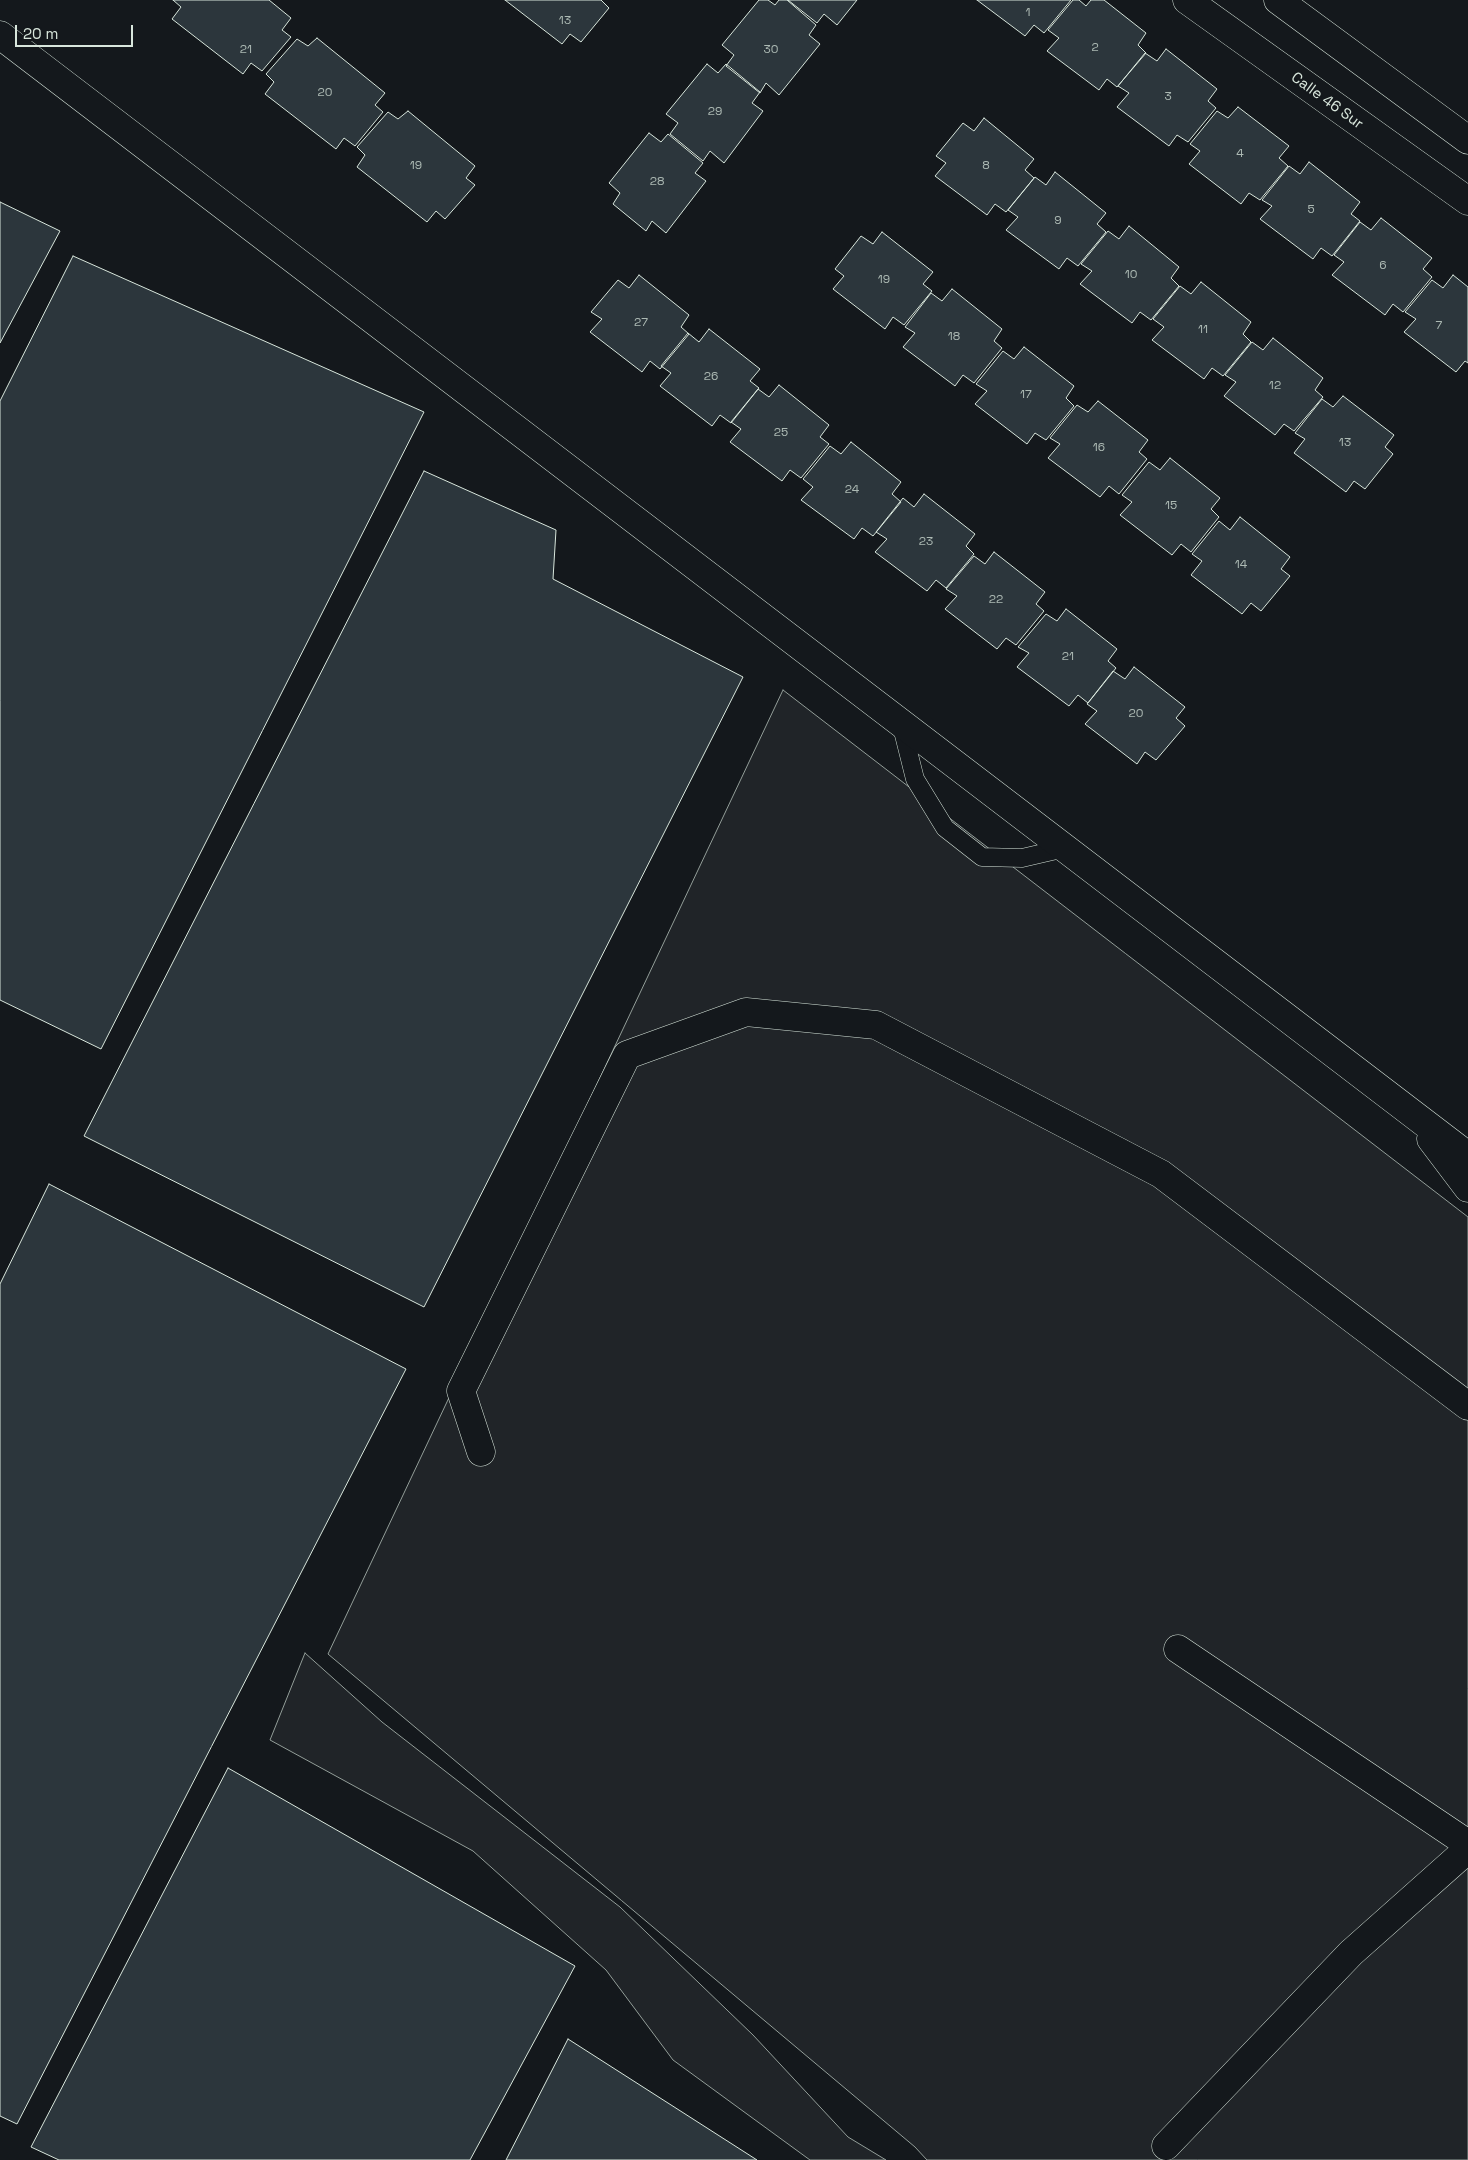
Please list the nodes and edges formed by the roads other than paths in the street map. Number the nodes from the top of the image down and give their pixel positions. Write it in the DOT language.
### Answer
graph roads {
  1 [pos="1187,0"];
  2 [pos="1278,0"];
  3 [pos="0,35"];
  4 [pos="1468,140"];
  5 [pos="1468,202"];
  6 [pos="901,723"];
  7 [pos="1064,848"];
  8 [pos="1407,1109"];
  9 [pos="1468,1156"];
  10 [pos="1468,1188"];
  11 [pos="1468,1406"];
  12 [pos="481,1452"];
  13 [pos="1178,1649"];
  14 [pos="1468,1844"];
  15 [pos="1468,1849"];
  16 [pos="1166,2146"];
  1 -- 5 [label="street, Calle 46 Sur"];
  2 -- 4 [label="street"];
  3 -- 6 [label="street"];
  6 -- 7 [label="street"];
  6 -- 7 [label="lane"];
  7 -- 8 [label="street"];
  8 -- 9 [label="street"];
  8 -- 10 [label="street"];
  11 -- 12 [label="street"];
  13 -- 14 [label="street"];
  15 -- 16 [label="street"];
}
